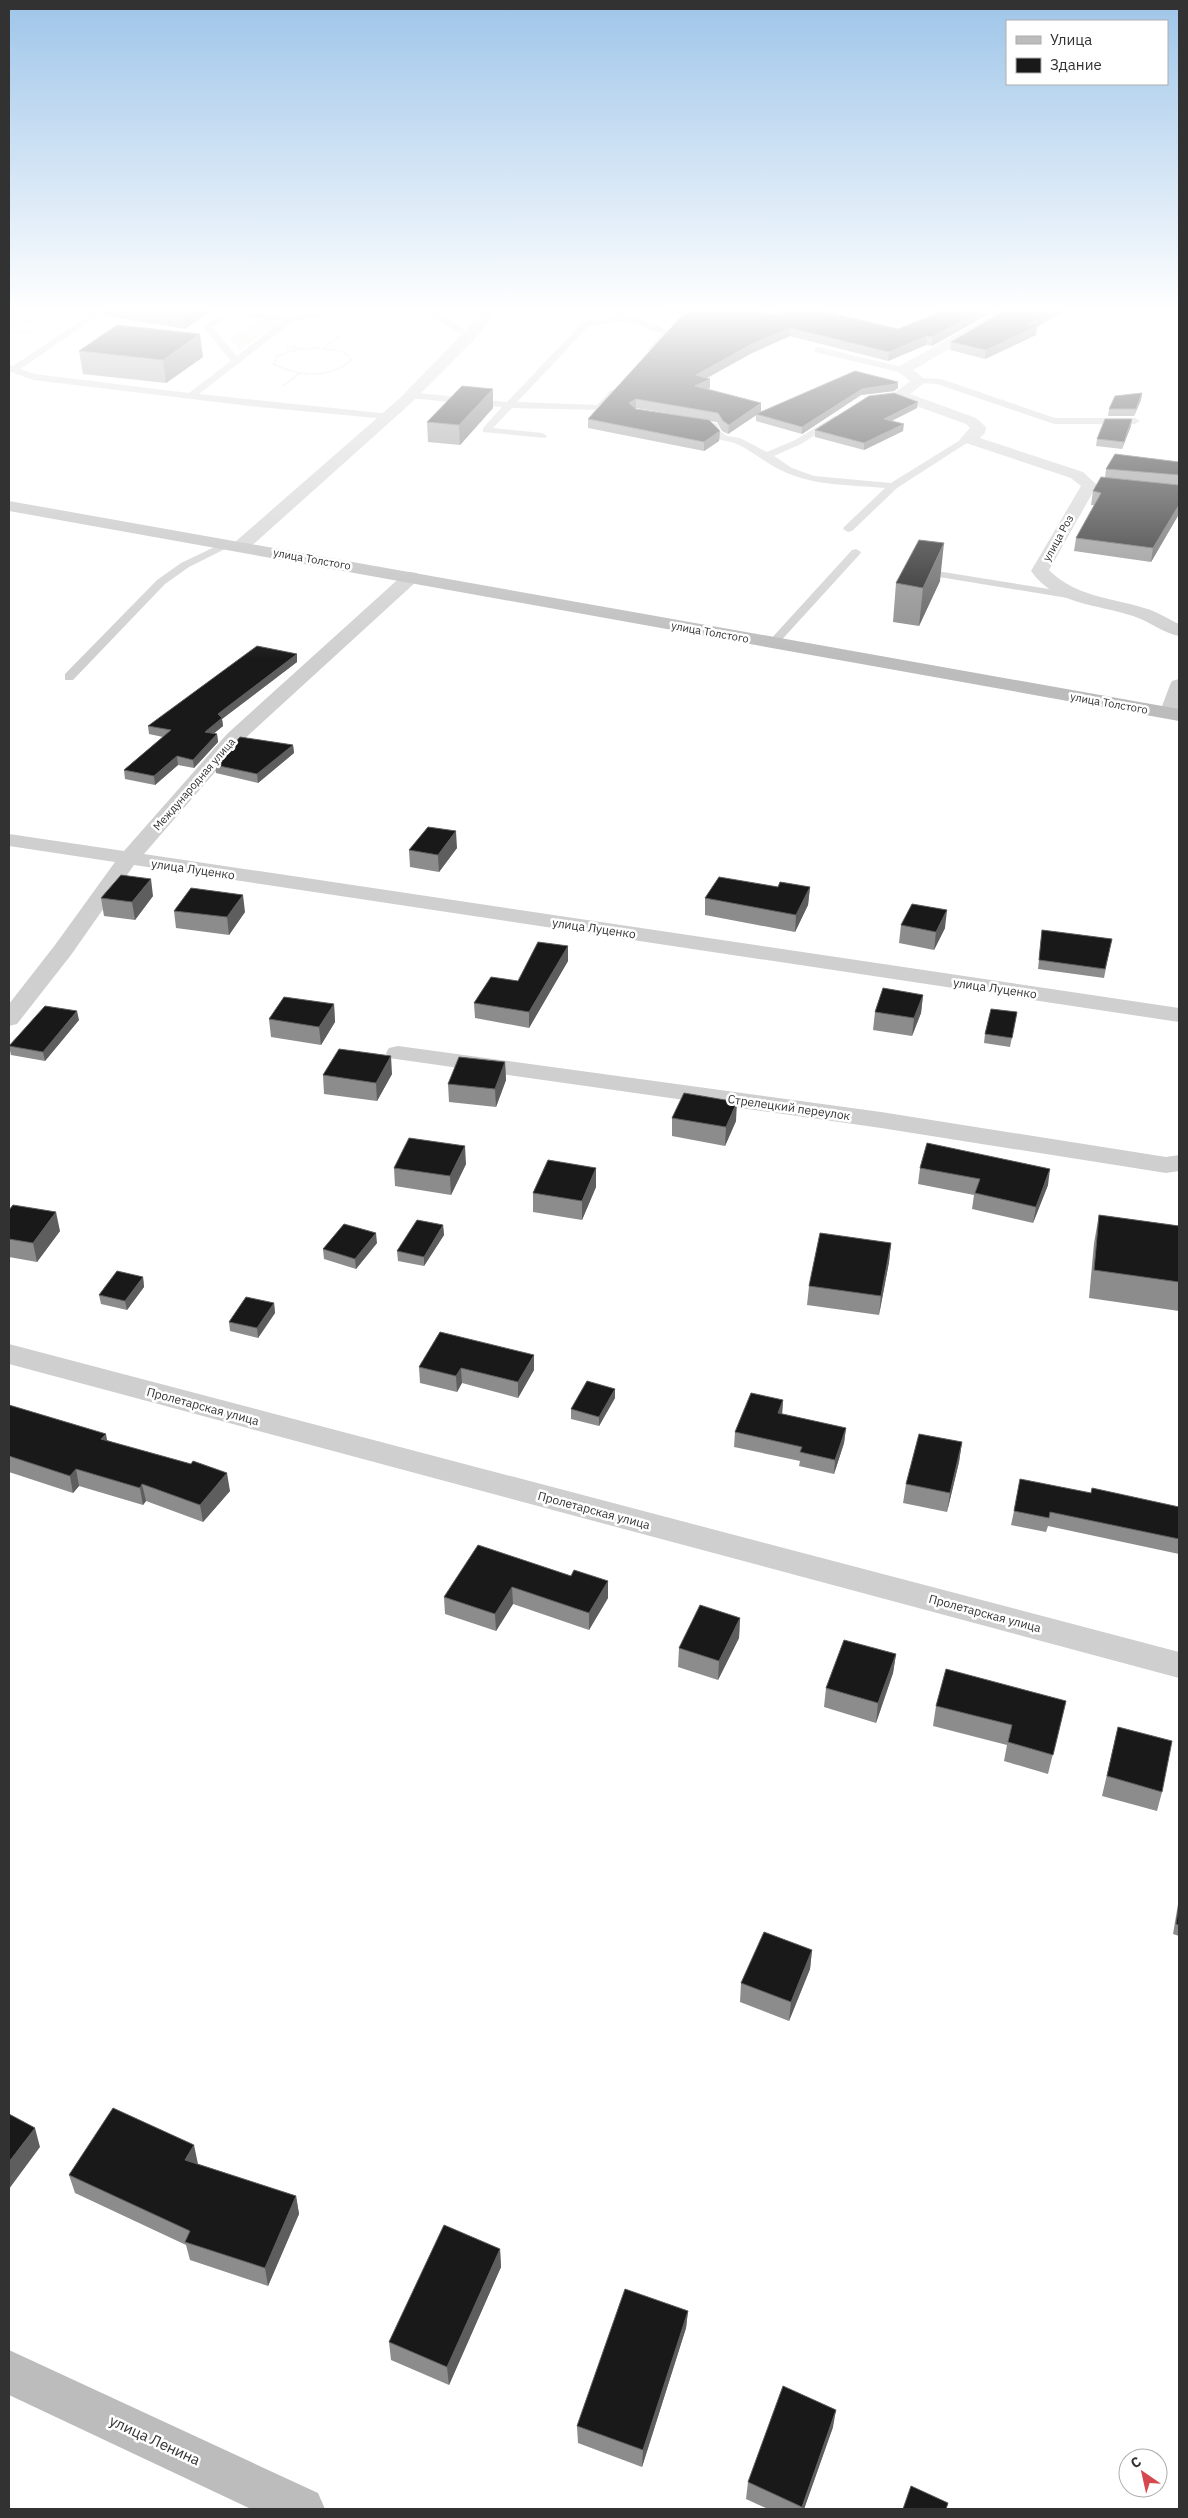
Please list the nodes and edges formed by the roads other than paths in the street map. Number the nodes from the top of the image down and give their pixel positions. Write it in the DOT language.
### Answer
graph roads {
  1 [pos="377,425"];
  2 [pos="491,425"];
  3 [pos="708,425"];
  4 [pos="827,425"];
  5 [pos="976,425"];
  6 [pos="542,436"];
  7 [pos="968,439"];
  8 [pos="768,456"];
  9 [pos="893,486"];
  10 [pos="9,506"];
  11 [pos="848,529"];
  12 [pos="234,545"];
  13 [pos="856,552"];
  14 [pos="937,574"];
  15 [pos="411,577"];
  16 [pos="1080,597"];
  17 [pos="1179,631"];
  18 [pos="773,643"];
  19 [pos="69,677"];
  20 [pos="1179,685"];
  21 [pos="1174,714"];
  22 [pos="9,840"];
  23 [pos="128,859"];
  24 [pos="1179,1015"];
  25 [pos="9,1019"];
  26 [pos="398,1054"];
  27 [pos="1179,1163"];
  28 [pos="9,1354"];
  29 [pos="1179,1665"];
  30 [pos="9,2372"];
  31 [pos="302,2509"];
  1 -- 12 [label="street"];
  2 -- 6 [label="lane"];
  3 -- 8 [label="lane"];
  4 -- 8 [label="lane"];
  5 -- 7 [label="street"];
  7 -- 9 [label="lane"];
  7 -- 16 [label="street, улица Роз"];
  8 -- 9 [label="lane"];
  9 -- 11 [label="lane"];
  10 -- 12 [label="main road, улица Толстого"];
  12 -- 15 [label="main road, улица Толстого"];
  12 -- 19 [label="lane"];
  13 -- 18 [label="lane"];
  14 -- 16 [label="lane"];
  15 -- 18 [label="main road, улица Толстого"];
  15 -- 23 [label="street, Международная улица"];
  16 -- 17 [label="street, улица Роз"];
  18 -- 21 [label="main road, улица Толстого"];
  20 -- 21 [label="street"];
  22 -- 23 [label="street, улица Луценко"];
  23 -- 24 [label="street, улица Луценко"];
  23 -- 25 [label="street, Международная улица"];
  26 -- 27 [label="street, Стрелецкий переулок"];
  28 -- 29 [label="street, Пролетарская улица"];
  30 -- 31 [label="main road, улица Ленина"];
}
